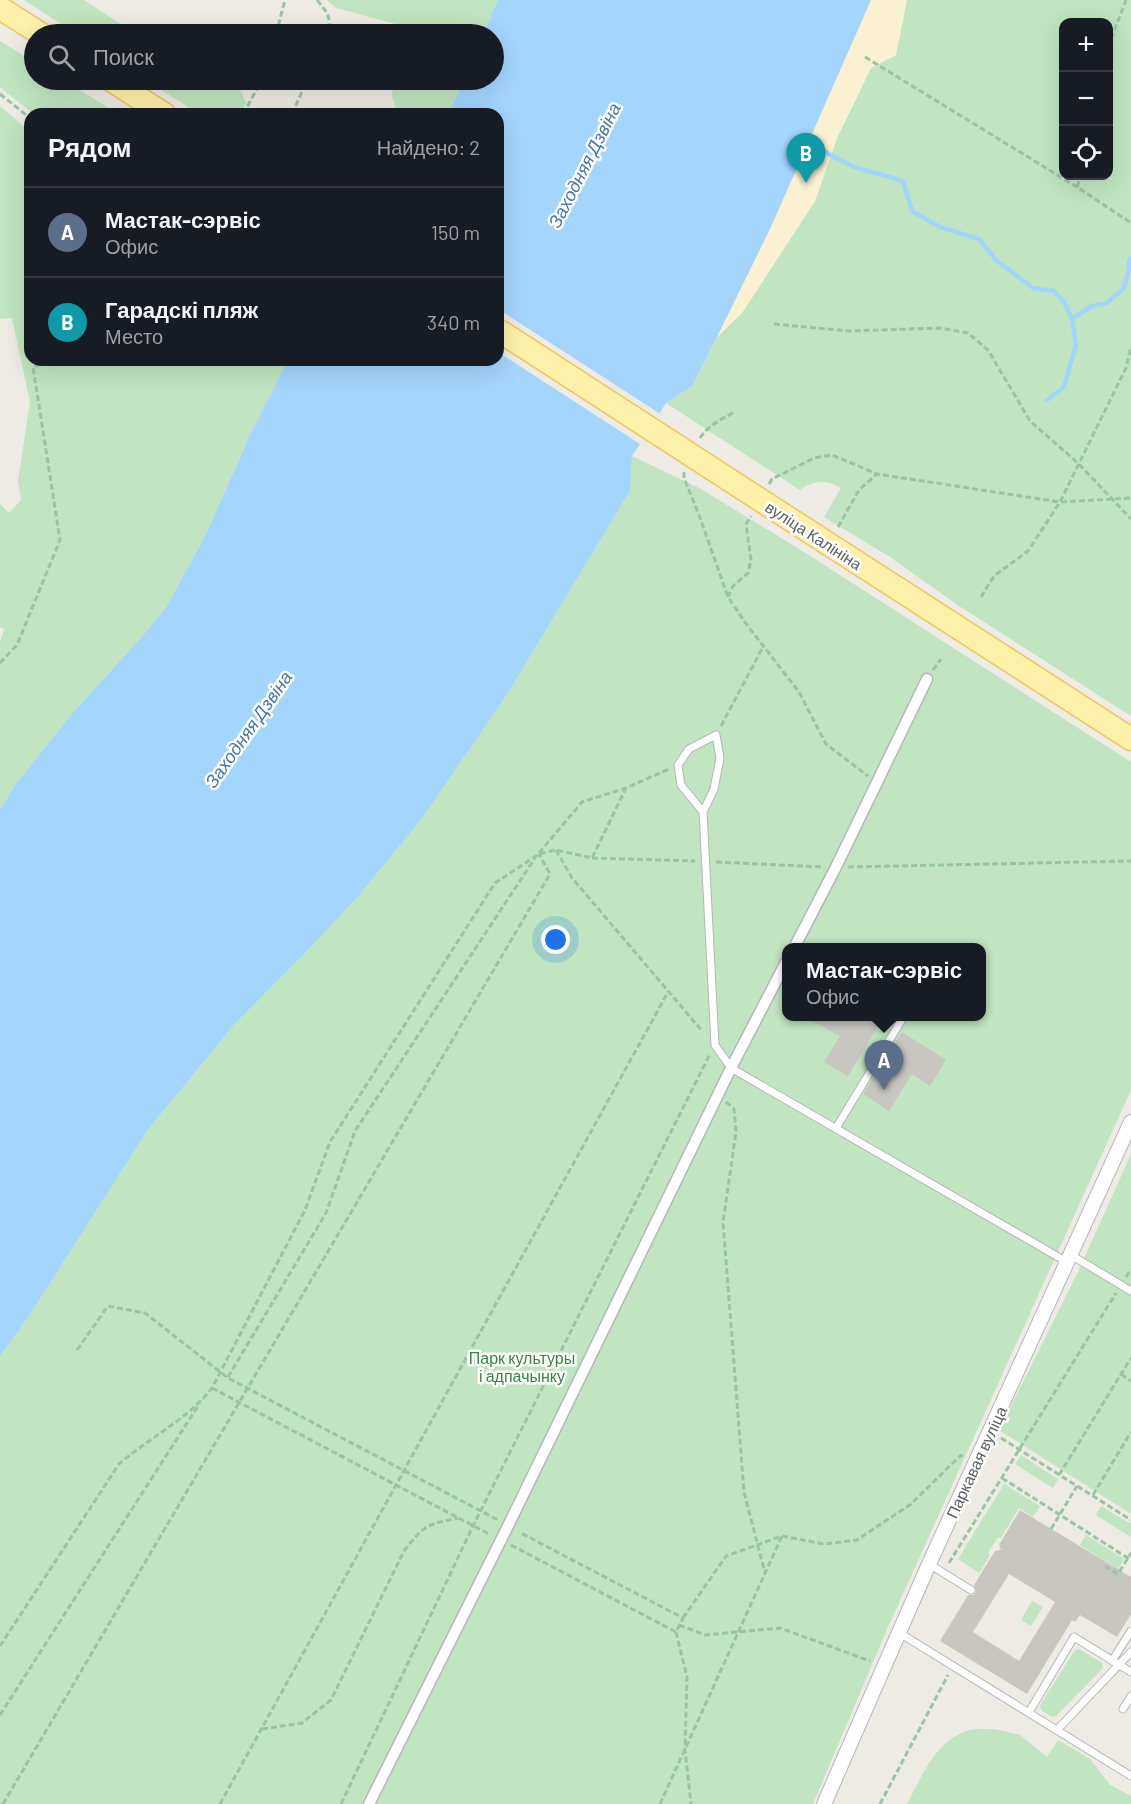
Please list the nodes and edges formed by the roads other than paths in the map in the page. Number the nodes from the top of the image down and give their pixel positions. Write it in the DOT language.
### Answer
graph roads {
  1 [pos="3,8"];
  2 [pos="26,24"];
  3 [pos="127,90"];
  4 [pos="155,108"];
  5 [pos="504,334"];
  6 [pos="927,679"];
  7 [pos="1131,739"];
  8 [pos="703,812"];
  9 [pos="797,943"];
  10 [pos="782,970"];
  11 [pos="900,1021"];
  12 [pos="731,1068"];
  13 [pos="1131,1122"];
  14 [pos="836,1128"];
  15 [pos="1069,1259"];
  16 [pos="1131,1291"];
  17 [pos="928,1564"];
  18 [pos="971,1590"];
  19 [pos="1131,1631"];
  20 [pos="898,1632"];
  21 [pos="1131,1652"];
  22 [pos="1115,1663"];
  23 [pos="1131,1672"];
  24 [pos="1131,1696"];
  25 [pos="1123,1709"];
  26 [pos="1029,1712"];
  27 [pos="1058,1730"];
  28 [pos="1131,1776"];
  29 [pos="369,1804"];
  30 [pos="824,1804"];
  1 -- 2 [label="main road"];
  3 -- 4 [label="main road"];
  5 -- 7 [label="main road, вуліца Калініна, bridge"];
  6 -- 9 [label="street"];
  8 -- 8 [label="lane"];
  8 -- 12 [label="lane"];
  10 -- 12 [label="street"];
  11 -- 14 [label="lane"];
  12 -- 14 [label="lane"];
  12 -- 29 [label="street"];
  13 -- 15 [label="street, Паркавая вуліца"];
  14 -- 15 [label="lane"];
  15 -- 16 [label="lane"];
  15 -- 17 [label="street, Паркавая вуліца"];
  17 -- 18 [label="lane"];
  17 -- 20 [label="street, Паркавая вуліца"];
  19 -- 22 [label="lane"];
  20 -- 26 [label="lane"];
  20 -- 30 [label="street, Паркавая вуліца"];
  21 -- 22 [label="lane"];
  22 -- 23 [label="lane"];
  22 -- 26 [label="lane"];
  22 -- 27 [label="lane"];
  24 -- 25 [label="lane"];
  26 -- 27 [label="lane"];
  27 -- 28 [label="lane"];
}
